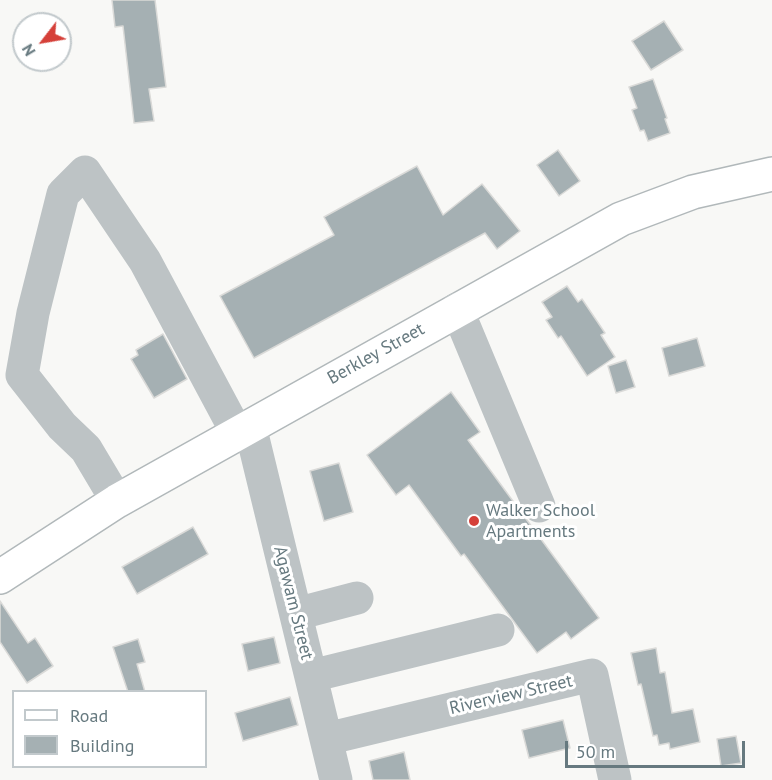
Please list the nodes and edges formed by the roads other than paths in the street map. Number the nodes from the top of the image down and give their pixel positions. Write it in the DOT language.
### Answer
graph roads {
  1 [pos="772,174"];
  2 [pos="457,309"];
  3 [pos="243,429"];
  4 [pos="117,501"];
  5 [pos="539,506"];
  6 [pos="0,577"];
  7 [pos="357,598"];
  8 [pos="296,614"];
  9 [pos="498,630"];
  10 [pos="311,676"];
  11 [pos="326,739"];
  12 [pos="336,780"];
  13 [pos="615,780"];
  1 -- 2 [label="main road, Berkley Street"];
  2 -- 3 [label="main road, Berkley Street"];
  2 -- 5 [label="street"];
  3 -- 4 [label="main road, Berkley Street"];
  3 -- 4 [label="street, Agawam Street"];
  3 -- 8 [label="street, Agawam Street"];
  4 -- 6 [label="main road, Berkley Street"];
  7 -- 8 [label="street"];
  8 -- 10 [label="street, Agawam Street"];
  9 -- 10 [label="street"];
  10 -- 11 [label="street, Agawam Street"];
  11 -- 12 [label="street, Agawam Street"];
  11 -- 13 [label="street, Riverview Street"];
}
